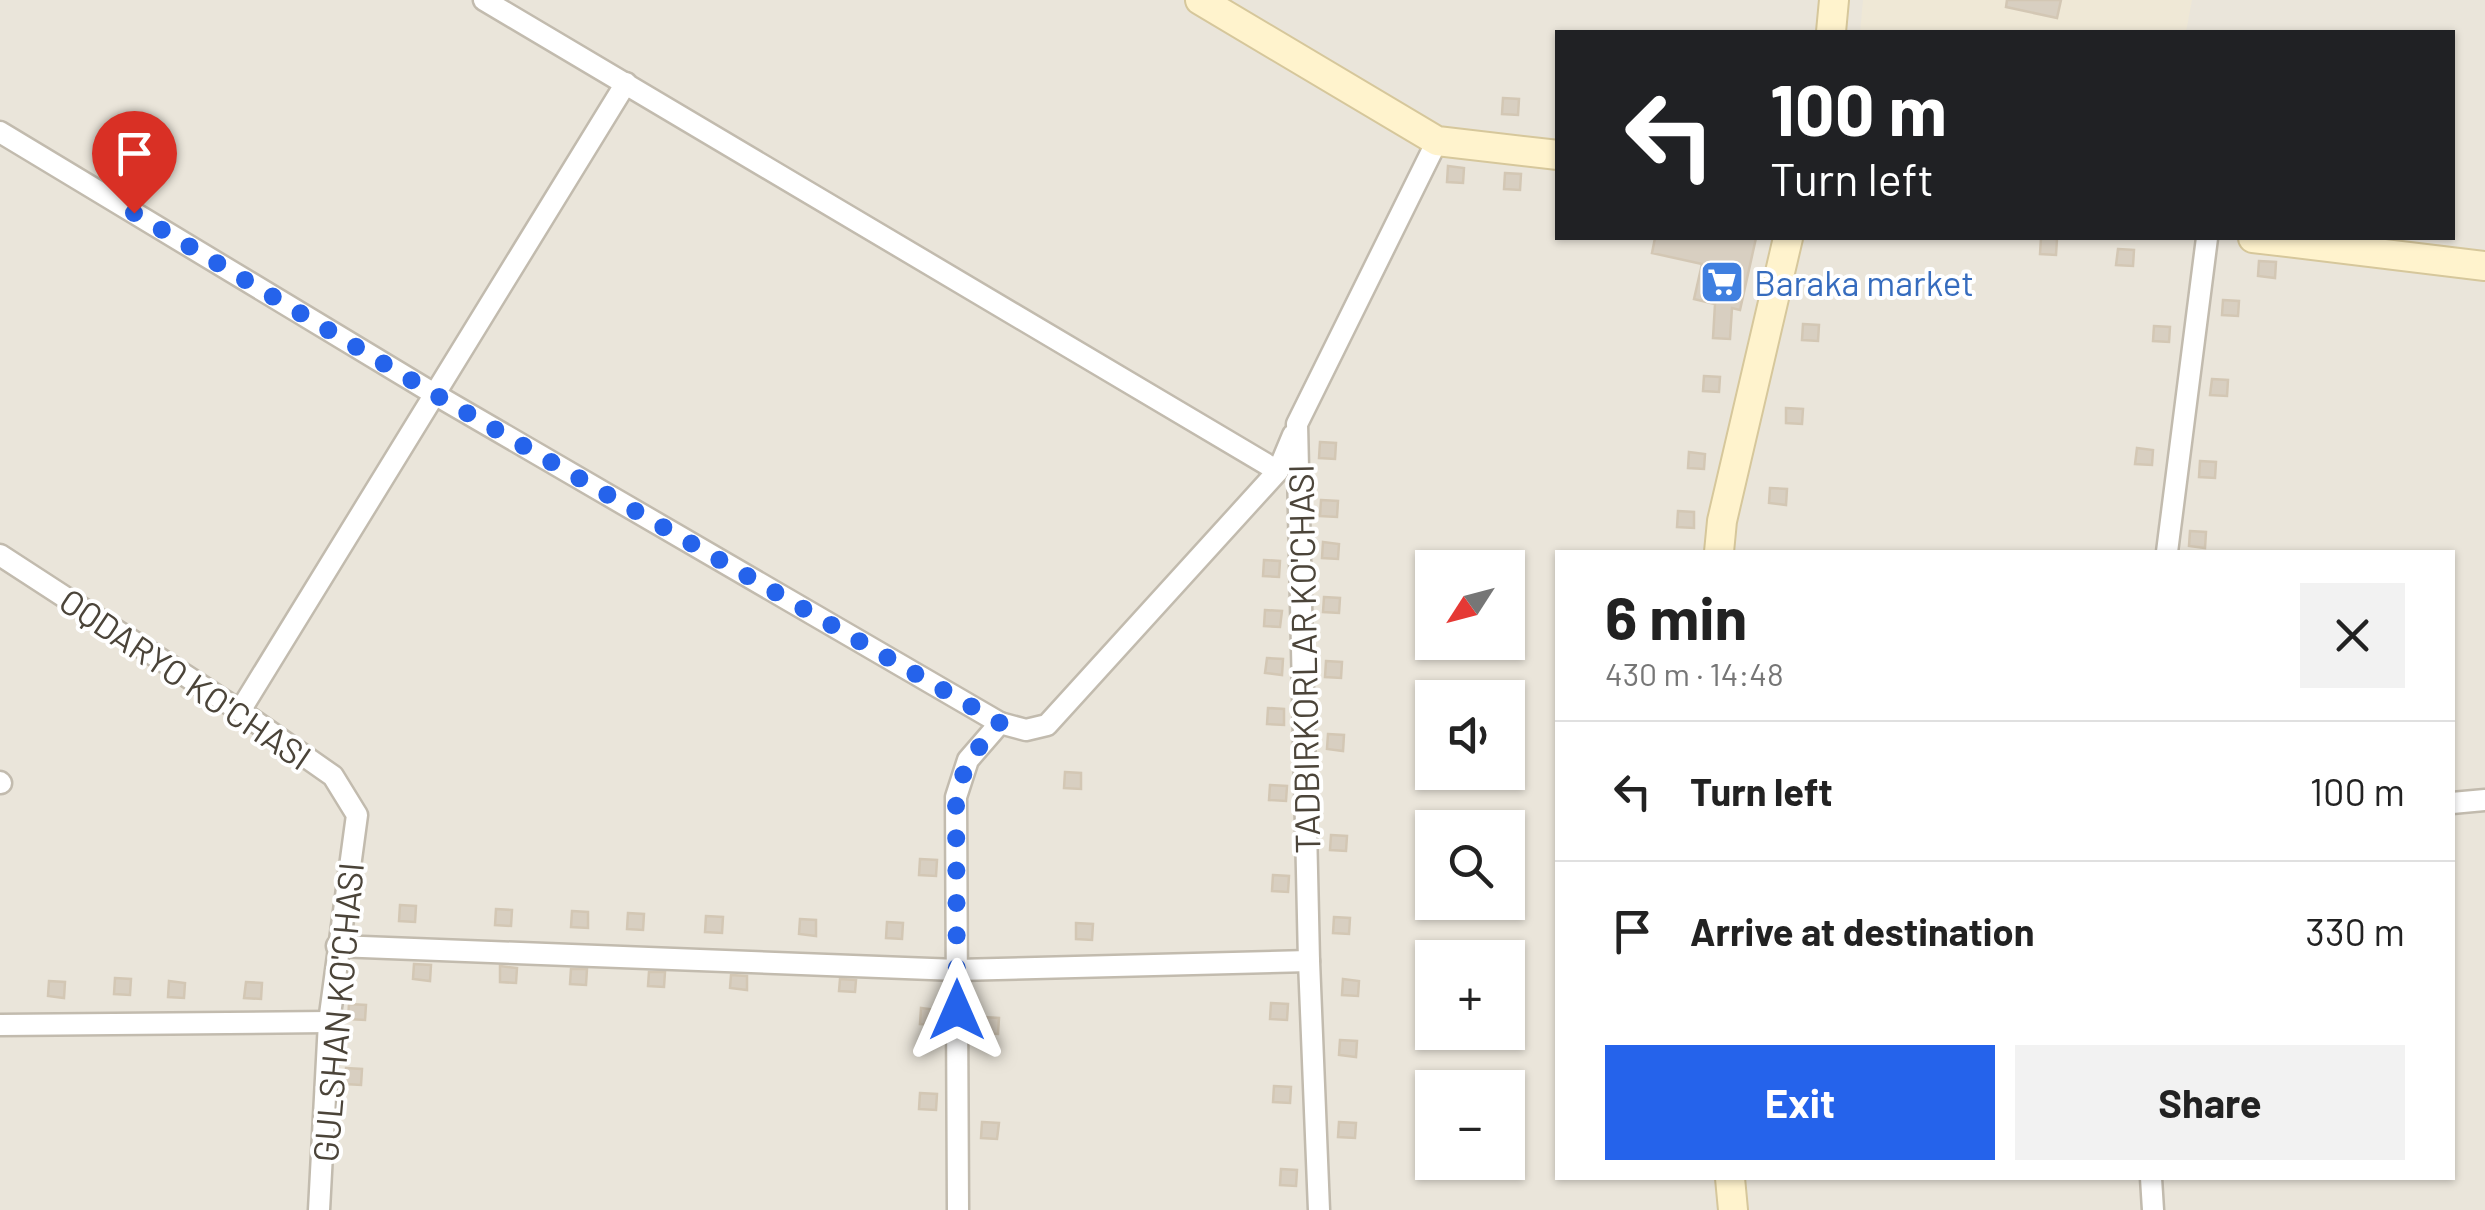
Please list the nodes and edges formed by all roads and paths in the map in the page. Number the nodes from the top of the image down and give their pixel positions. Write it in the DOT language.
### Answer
graph roads {
  1 [pos="484,0"];
  2 [pos="1200,0"];
  3 [pos="1834,0"];
  4 [pos="1831,30"];
  5 [pos="626,83"];
  6 [pos="0,132"];
  7 [pos="1436,140"];
  8 [pos="1555,154"];
  9 [pos="1788,240"];
  10 [pos="2208,240"];
  11 [pos="2270,240"];
  12 [pos="2485,266"];
  13 [pos="436,395"];
  14 [pos="1298,424"];
  15 [pos="1278,471"];
  16 [pos="1719,550"];
  17 [pos="2167,550"];
  18 [pos="0,556"];
  19 [pos="240,711"];
  20 [pos="1000,723"];
  21 [pos="2485,800"];
  22 [pos="2455,802"];
  23 [pos="357,815"];
  24 [pos="337,946"];
  25 [pos="1309,961"];
  26 [pos="957,970"];
  27 [pos="329,1022"];
  28 [pos="0,1025"];
  29 [pos="1730,1180"];
  30 [pos="2151,1180"];
  31 [pos="319,1210"];
  32 [pos="958,1210"];
  33 [pos="1319,1210"];
  34 [pos="1733,1210"];
  35 [pos="2153,1210"];
  1 -- 5 [label="street"];
  2 -- 7 [label="main road"];
  3 -- 4 [label="main road"];
  5 -- 13 [label="street"];
  5 -- 15 [label="street"];
  6 -- 13 [label="street"];
  7 -- 8 [label="main road"];
  7 -- 14 [label="street, TADBIRKORLAR KO'CHASI"];
  9 -- 16 [label="main road"];
  10 -- 17 [label="street"];
  11 -- 12 [label="main road"];
  13 -- 19 [label="street"];
  13 -- 20 [label="street"];
  14 -- 15 [label="street"];
  14 -- 25 [label="street, TADBIRKORLAR KO'CHASI"];
  15 -- 20 [label="street"];
  18 -- 19 [label="street, OQDARYO KO'CHASI"];
  19 -- 23 [label="street, OQDARYO KO'CHASI"];
  20 -- 26 [label="street"];
  21 -- 22 [label="street"];
  23 -- 24 [label="street, GULSHAN KO'CHASI"];
  24 -- 26 [label="street"];
  24 -- 27 [label="street, GULSHAN KO'CHASI"];
  25 -- 26 [label="street"];
  25 -- 33 [label="street, TADBIRKORLAR KO'CHASI"];
  26 -- 32 [label="street"];
  27 -- 28 [label="street"];
  27 -- 31 [label="street, GULSHAN KO'CHASI"];
  29 -- 34 [label="main road"];
  30 -- 35 [label="street"];
}
